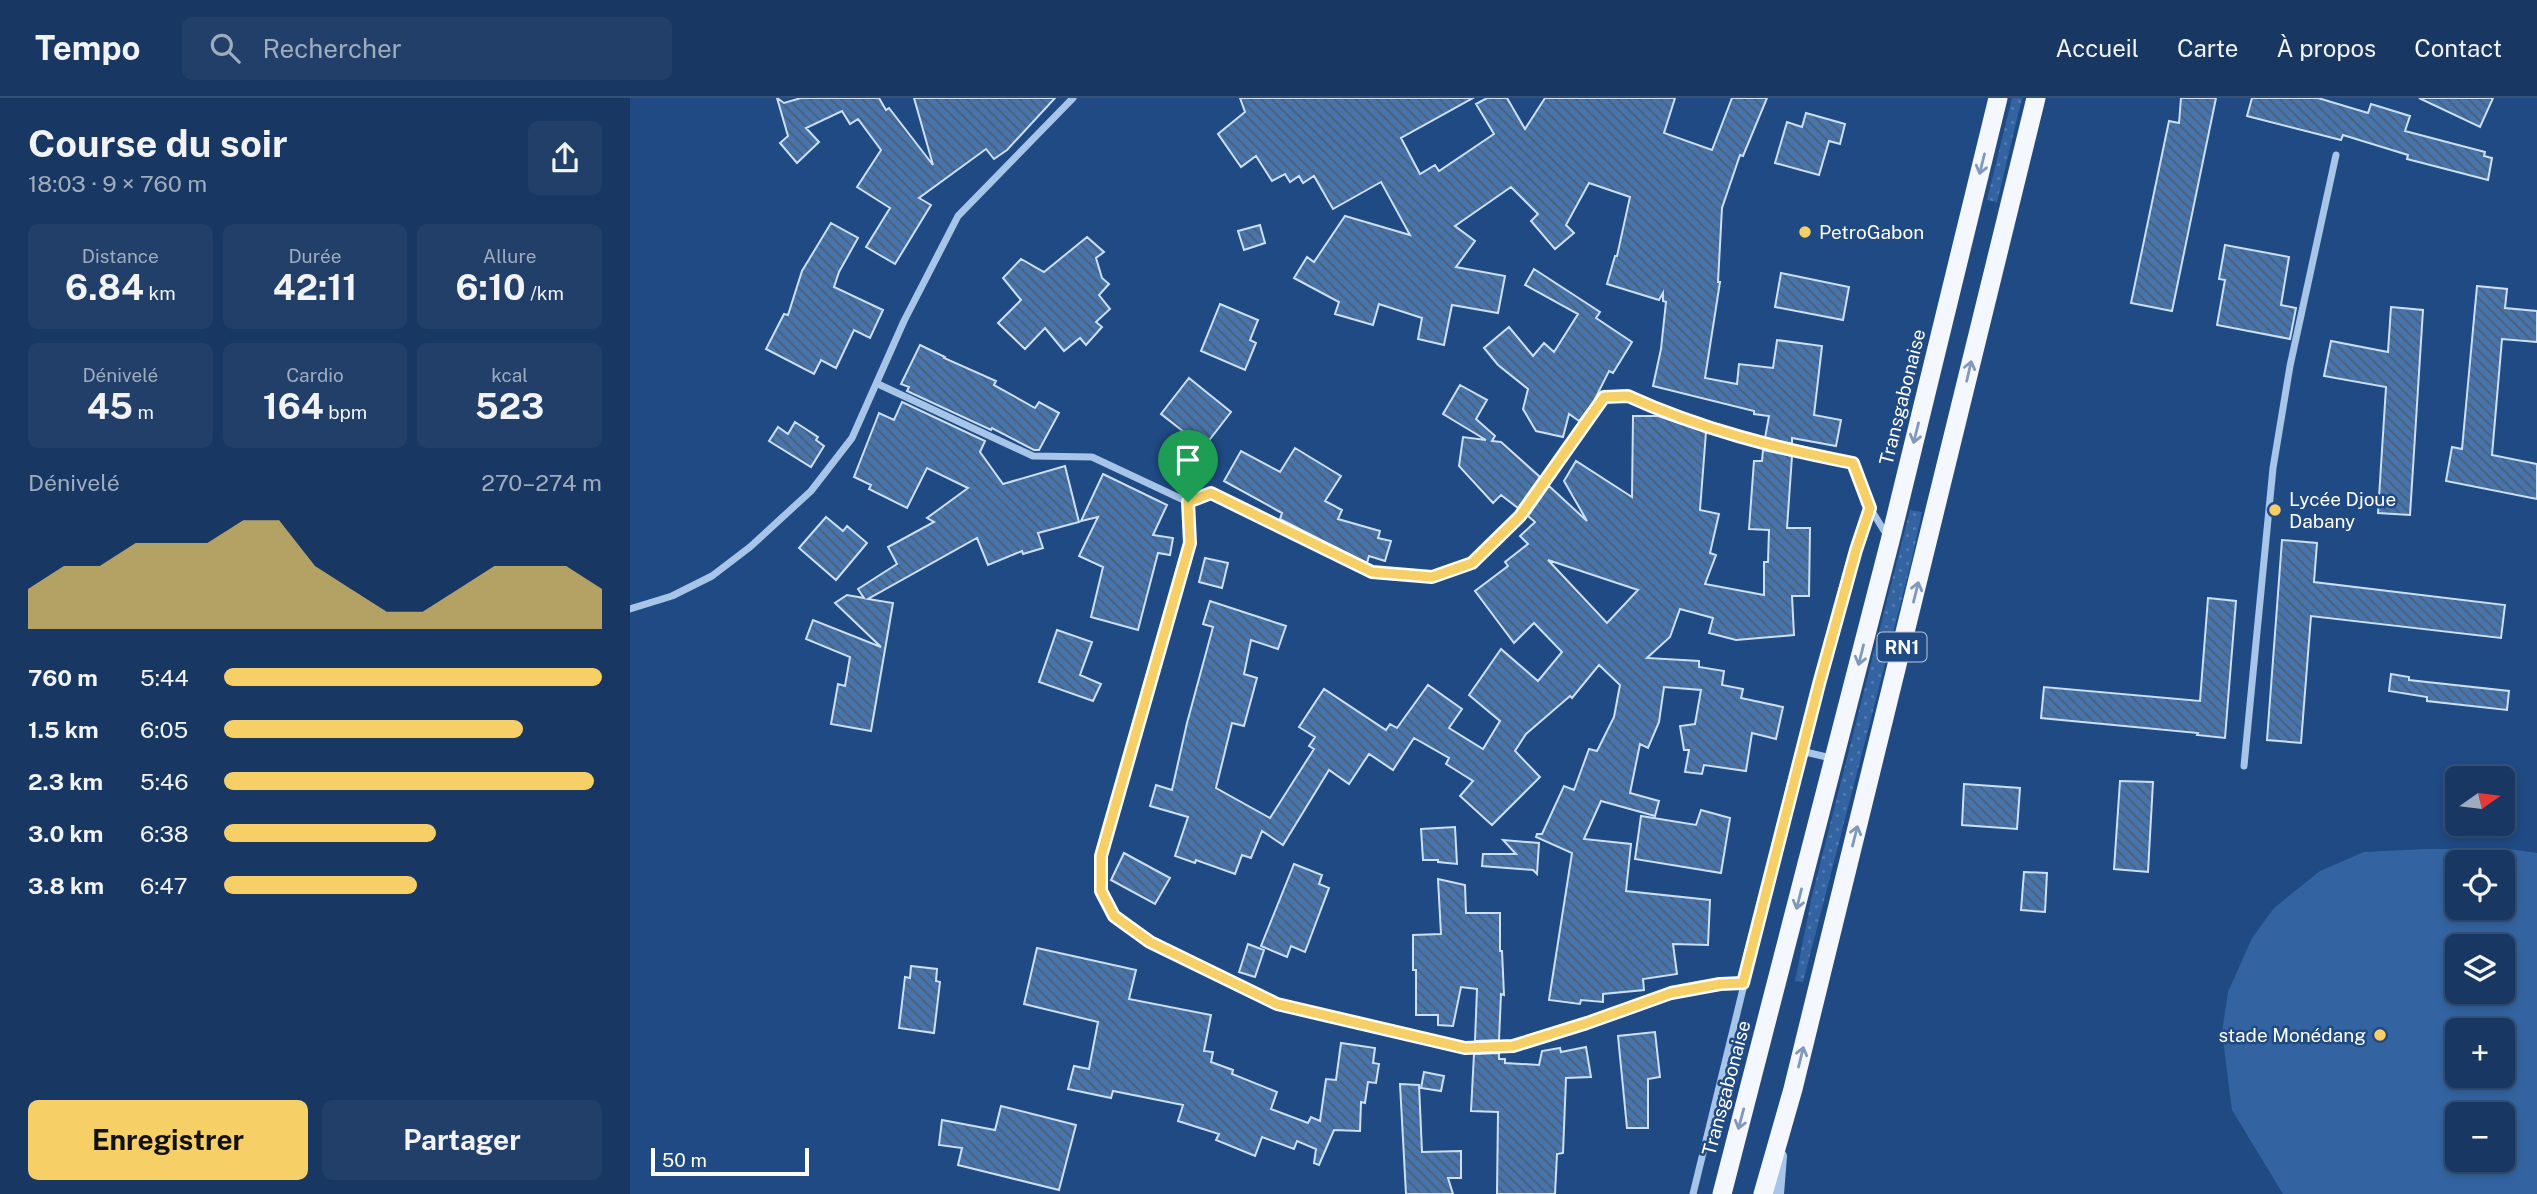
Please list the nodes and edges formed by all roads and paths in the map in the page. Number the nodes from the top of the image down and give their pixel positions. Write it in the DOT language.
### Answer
graph roads {
  1 [pos="1073,98"];
  2 [pos="1998,98"];
  3 [pos="2036,98"];
  4 [pos="2336,155"];
  5 [pos="878,384"];
  6 [pos="1188,502"];
  7 [pos="1870,508"];
  8 [pos="1890,541"];
  9 [pos="630,609"];
  10 [pos="1801,751"];
  11 [pos="1834,758"];
  12 [pos="2244,766"];
  13 [pos="1743,983"];
  14 [pos="1793,1089"];
  15 [pos="1693,1194"];
  16 [pos="1722,1194"];
  17 [pos="1763,1194"];
  18 [pos="1778,1194"];
  1 -- 5 [label="street"];
  2 -- 8 [label="highway, Transgabonaise / RN1, one-way"];
  14 -- 3 [label="highway, RN1, one-way"];
  4 -- 12 [label="street"];
  5 -- 6 [label="street"];
  5 -- 9 [label="street"];
  6 -- 7 [label="street"];
  6 -- 13 [label="street"];
  7 -- 8 [label="street"];
  7 -- 10 [label="street"];
  8 -- 11 [label="highway, Transgabonaise / RN1, one-way"];
  10 -- 11 [label="street"];
  10 -- 13 [label="street"];
  11 -- 16 [label="highway, Transgabonaise / RN1, one-way"];
  13 -- 15 [label="street"];
  14 -- 17 [label="highway, RN1"];
  14 -- 18 [label="street"];
}
